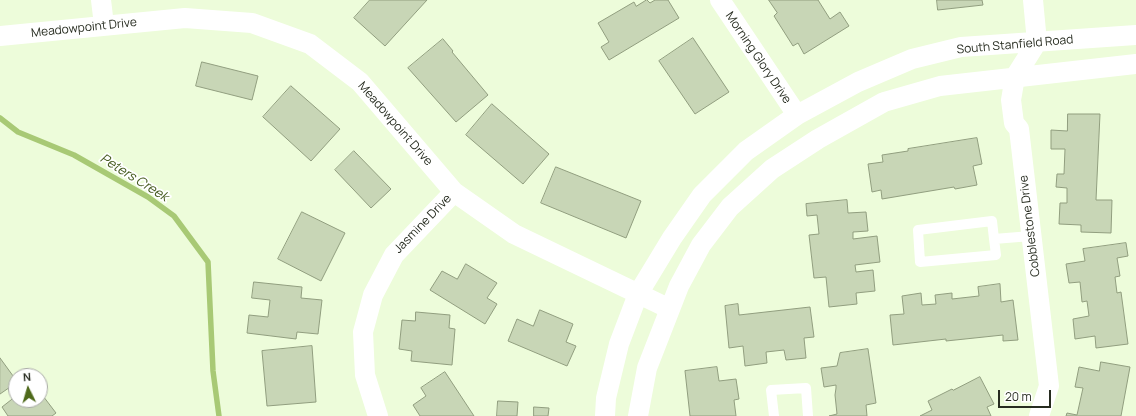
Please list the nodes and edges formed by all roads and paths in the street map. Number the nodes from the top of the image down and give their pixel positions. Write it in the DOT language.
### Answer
graph roads {
  1 [pos="101,0"];
  2 [pos="720,0"];
  3 [pos="1033,0"];
  4 [pos="104,25"];
  5 [pos="0,36"];
  6 [pos="1136,36"];
  7 [pos="1037,42"];
  8 [pos="1136,64"];
  9 [pos="1015,77"];
  10 [pos="797,115"];
  11 [pos="454,192"];
  12 [pos="1031,236"];
  13 [pos="994,239"];
  14 [pos="638,294"];
  15 [pos="670,308"];
  16 [pos="378,416"];
  17 [pos="605,416"];
  18 [pos="638,416"];
  19 [pos="774,416"];
  20 [pos="808,416"];
  21 [pos="1039,416"];
  1 -- 4 [label="street"];
  2 -- 10 [label="street, Morning Glory Drive"];
  3 -- 7 [label="street"];
  4 -- 5 [label="street, Meadowpoint Drive"];
  4 -- 11 [label="street, Meadowpoint Drive"];
  6 -- 7 [label="street, South Stanfield Road"];
  7 -- 9 [label="street, Cobblestone Drive"];
  7 -- 10 [label="street, South Stanfield Road"];
  8 -- 9 [label="street"];
  9 -- 12 [label="street, Cobblestone Drive"];
  9 -- 15 [label="street"];
  10 -- 14 [label="street, South Stanfield Road"];
  11 -- 14 [label="street, Meadowpoint Drive"];
  11 -- 16 [label="street, Jasmine Drive"];
  12 -- 13 [label="lane"];
  12 -- 21 [label="street, Cobblestone Drive"];
  13 -- 13 [label="lane"];
  14 -- 15 [label="street, Meadowpoint Drive"];
  14 -- 17 [label="street, South Stanfield Road"];
  15 -- 18 [label="street"];
  19 -- 20 [label="lane"];
}
